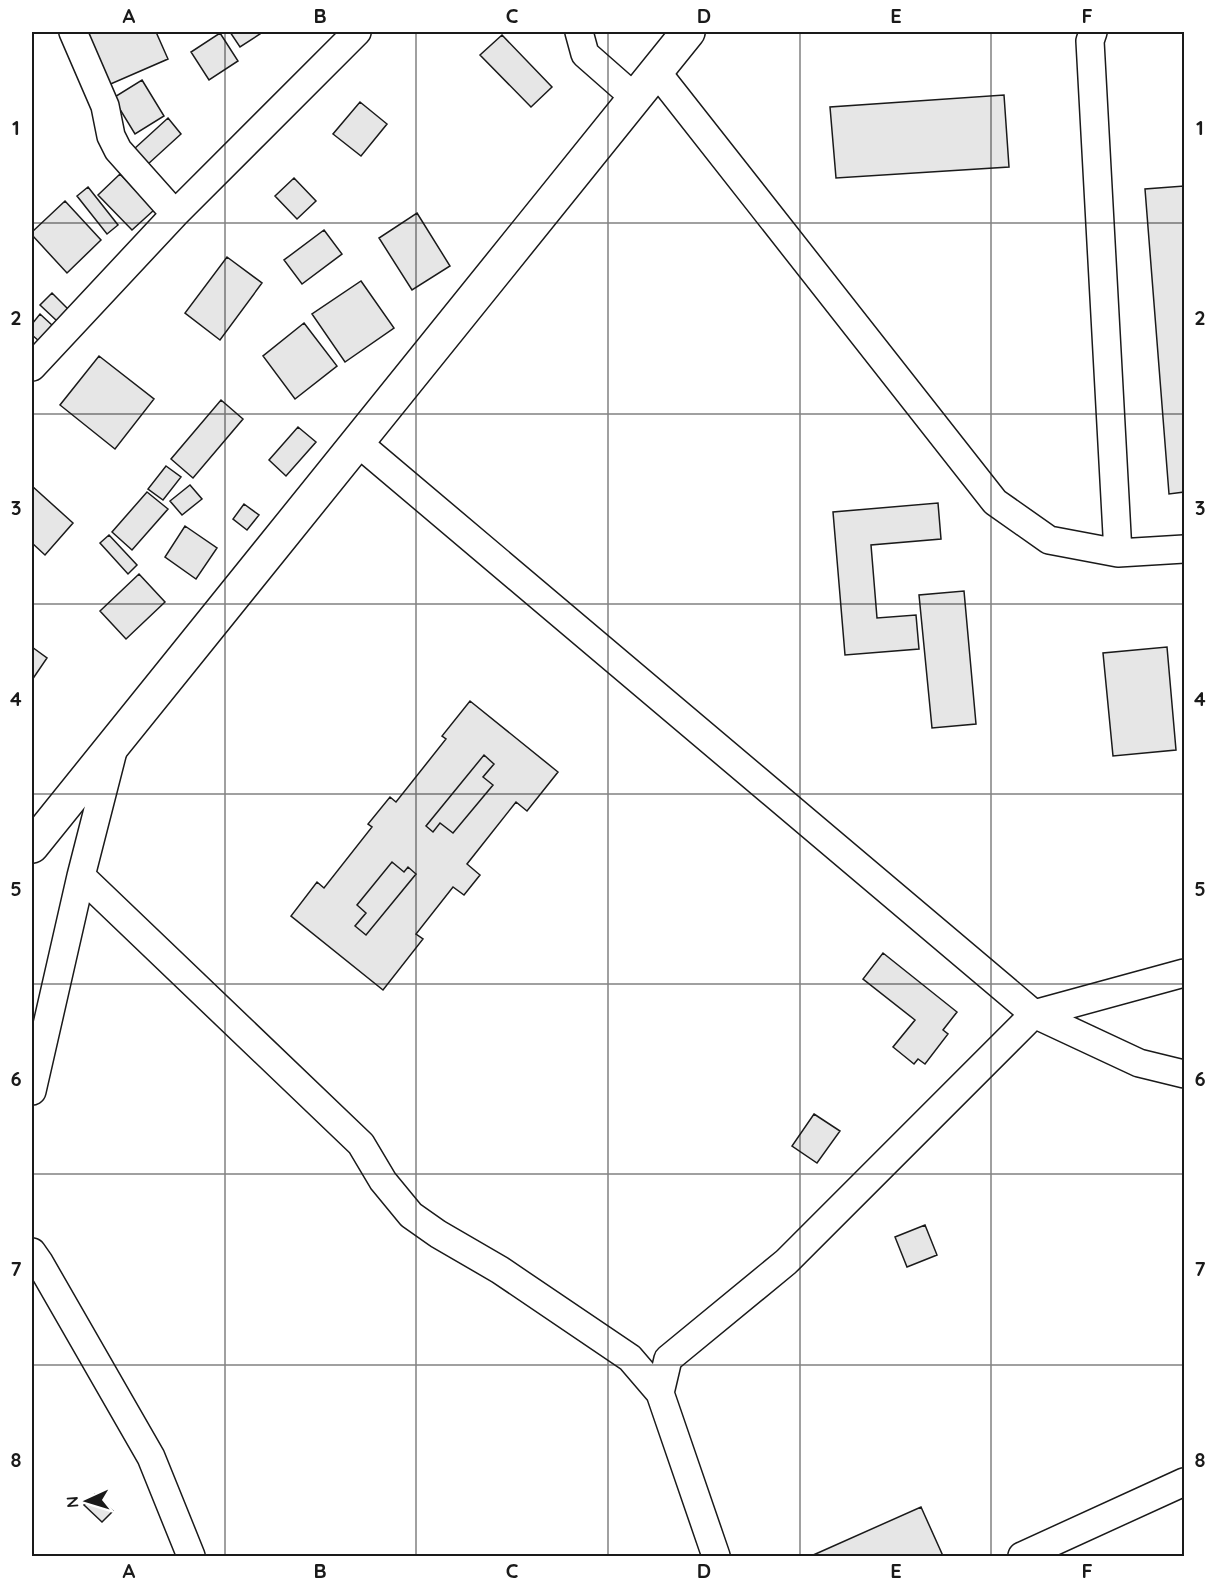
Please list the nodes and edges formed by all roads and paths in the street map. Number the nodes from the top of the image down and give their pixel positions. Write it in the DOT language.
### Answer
graph roads {
  1 [pos="74,32"];
  2 [pos="357,32"];
  3 [pos="579,32"];
  4 [pos="688,32"];
  5 [pos="1094,32"];
  6 [pos="656,71"];
  7 [pos="635,98"];
  8 [pos="175,214"];
  9 [pos="32,367"];
  10 [pos="357,442"];
  11 [pos="1185,549"];
  12 [pos="1118,553"];
  13 [pos="115,743"];
  14 [pos="32,846"];
  15 [pos="81,876"];
  16 [pos="1185,973"];
  17 [pos="1034,1014"];
  18 [pos="1185,1074"];
  19 [pos="32,1091"];
  20 [pos="32,1252"];
  21 [pos="630,1358"];
  22 [pos="668,1359"];
  23 [pos="660,1393"];
  24 [pos="1185,1482"];
  25 [pos="191,1557"];
  26 [pos="716,1557"];
  27 [pos="1022,1557"];
  1 -- 8 [label="street"];
  2 -- 8 [label="street"];
  3 -- 7 [label="street"];
  4 -- 6 [label="main road"];
  5 -- 12 [label="street"];
  6 -- 7 [label="main road"];
  6 -- 12 [label="street"];
  7 -- 10 [label="main road"];
  8 -- 9 [label="street"];
  10 -- 13 [label="main road"];
  10 -- 17 [label="street"];
  11 -- 12 [label="street"];
  13 -- 14 [label="main road"];
  13 -- 15 [label="street"];
  15 -- 19 [label="street"];
  15 -- 21 [label="street"];
  16 -- 17 [label="street"];
  17 -- 18 [label="street"];
  17 -- 22 [label="street"];
  20 -- 25 [label="street"];
  21 -- 22 [label="street"];
  21 -- 23 [label="street"];
  22 -- 23 [label="street"];
  23 -- 26 [label="street"];
  24 -- 27 [label="street"];
}
